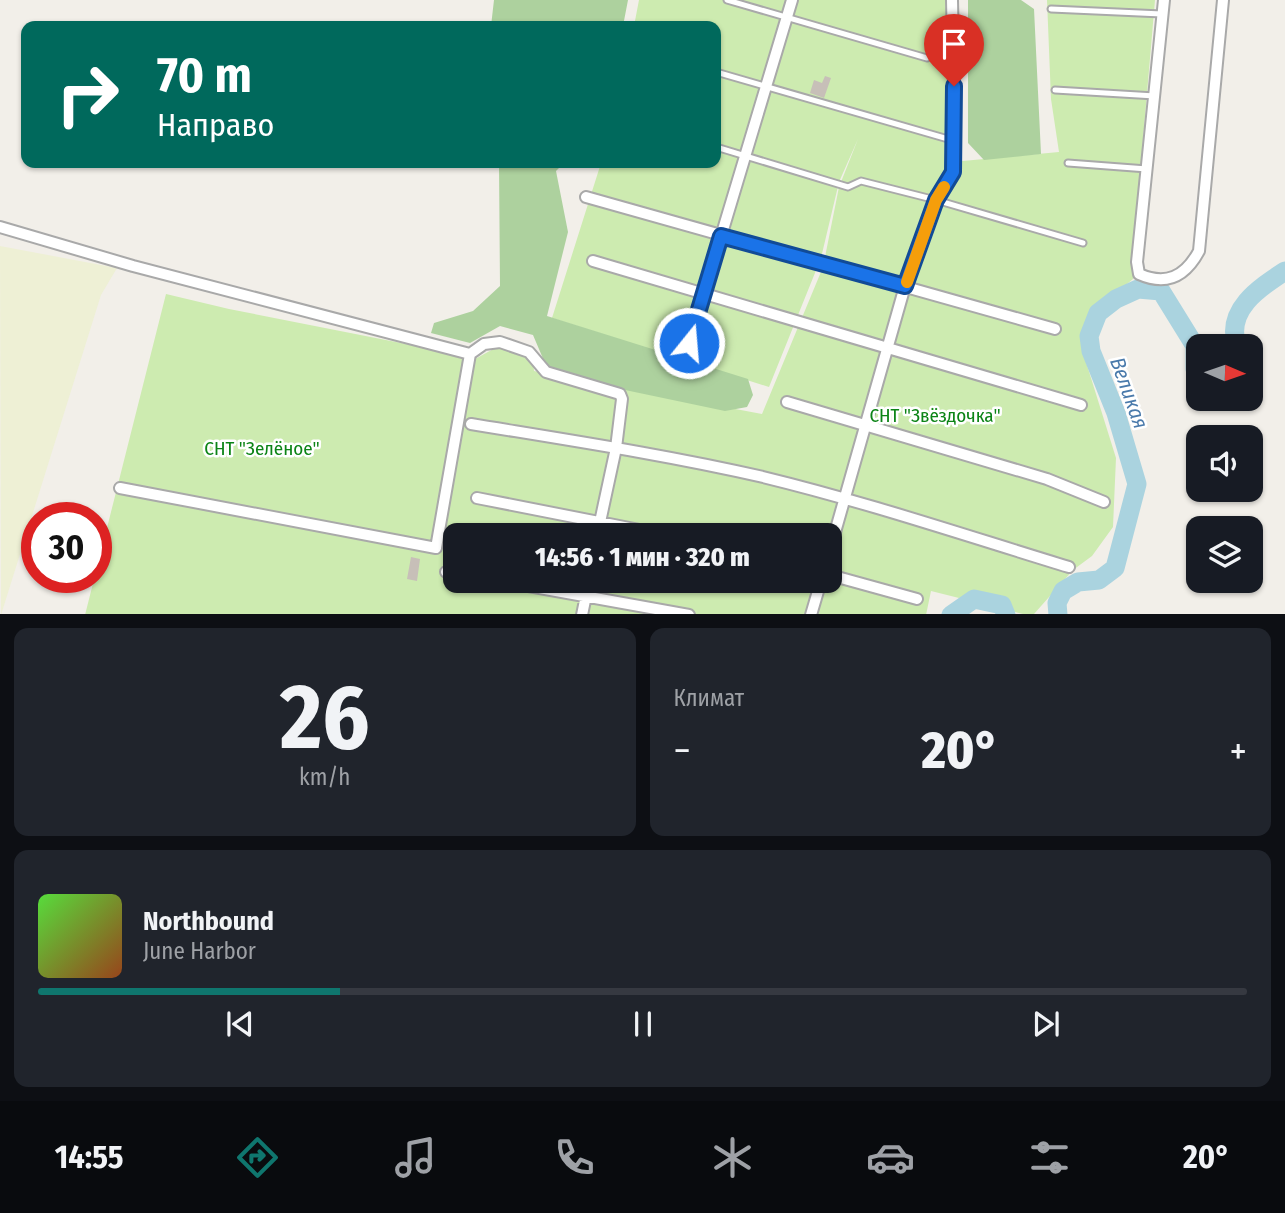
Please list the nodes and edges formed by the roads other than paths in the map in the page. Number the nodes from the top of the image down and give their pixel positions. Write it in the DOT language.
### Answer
graph roads {
  1 [pos="727,0"];
  2 [pos="792,0"];
  3 [pos="952,0"];
  4 [pos="1164,0"];
  5 [pos="1223,0"];
  6 [pos="1051,9"];
  7 [pos="1162,14"];
  8 [pos="787,18"];
  9 [pos="927,58"];
  10 [pos="721,73"];
  11 [pos="766,86"];
  12 [pos="1055,90"];
  13 [pos="1155,96"];
  14 [pos="955,141"];
  15 [pos="721,148"];
  16 [pos="746,155"];
  17 [pos="1068,163"];
  18 [pos="1147,169"];
  19 [pos="586,197"];
  20 [pos="936,200"];
  21 [pos="0,227"];
  22 [pos="721,236"];
  23 [pos="1083,243"];
  24 [pos="593,261"];
  25 [pos="905,286"];
  26 [pos="704,292"];
  27 [pos="1055,329"];
  28 [pos="689,343"];
  29 [pos="887,349"];
  30 [pos="470,354"];
  31 [pos="787,402"];
  32 [pos="1081,405"];
  33 [pos="471,424"];
  34 [pos="866,426"];
  35 [pos="617,448"];
  36 [pos="120,488"];
  37 [pos="477,498"];
  38 [pos="843,498"];
  39 [pos="1104,502"];
  40 [pos="600,521"];
  41 [pos="609,523"];
  42 [pos="837,523"];
  43 [pos="1069,567"];
  44 [pos="842,578"];
  45 [pos="569,593"];
  46 [pos="587,593"];
  47 [pos="817,593"];
  48 [pos="586,596"];
  49 [pos="917,599"];
  50 [pos="582,614"];
  51 [pos="689,614"];
  52 [pos="811,614"];
  1 -- 8 [label="lane"];
  2 -- 8 [label="street"];
  3 -- 14 [label="street"];
  4 -- 7 [label="street"];
  5 -- 18 [label="street"];
  6 -- 7 [label="lane"];
  7 -- 13 [label="street"];
  8 -- 9 [label="lane"];
  8 -- 11 [label="street"];
  10 -- 11 [label="lane"];
  11 -- 14 [label="lane"];
  11 -- 16 [label="street"];
  12 -- 13 [label="lane"];
  13 -- 18 [label="street"];
  14 -- 20 [label="street"];
  15 -- 16 [label="lane"];
  16 -- 20 [label="lane"];
  16 -- 22 [label="street"];
  17 -- 18 [label="lane"];
  19 -- 22 [label="street"];
  20 -- 23 [label="lane"];
  20 -- 25 [label="street"];
  21 -- 30 [label="street"];
  22 -- 25 [label="street"];
  22 -- 26 [label="street"];
  24 -- 26 [label="street"];
  25 -- 27 [label="street"];
  25 -- 29 [label="street"];
  26 -- 28 [label="street"];
  26 -- 29 [label="street"];
  29 -- 32 [label="street"];
  29 -- 34 [label="street"];
  30 -- 35 [label="street"];
  30 -- 36 [label="street"];
  31 -- 34 [label="street"];
  33 -- 35 [label="street"];
  34 -- 38 [label="street"];
  34 -- 39 [label="street"];
  35 -- 38 [label="street"];
  35 -- 40 [label="street"];
  37 -- 40 [label="street"];
  38 -- 42 [label="street"];
  38 -- 43 [label="street"];
  40 -- 41 [label="street"];
  44 -- 49 [label="street"];
  45 -- 48 [label="street"];
  46 -- 48 [label="street"];
  47 -- 52 [label="street"];
  48 -- 50 [label="street"];
  48 -- 51 [label="street"];
}
